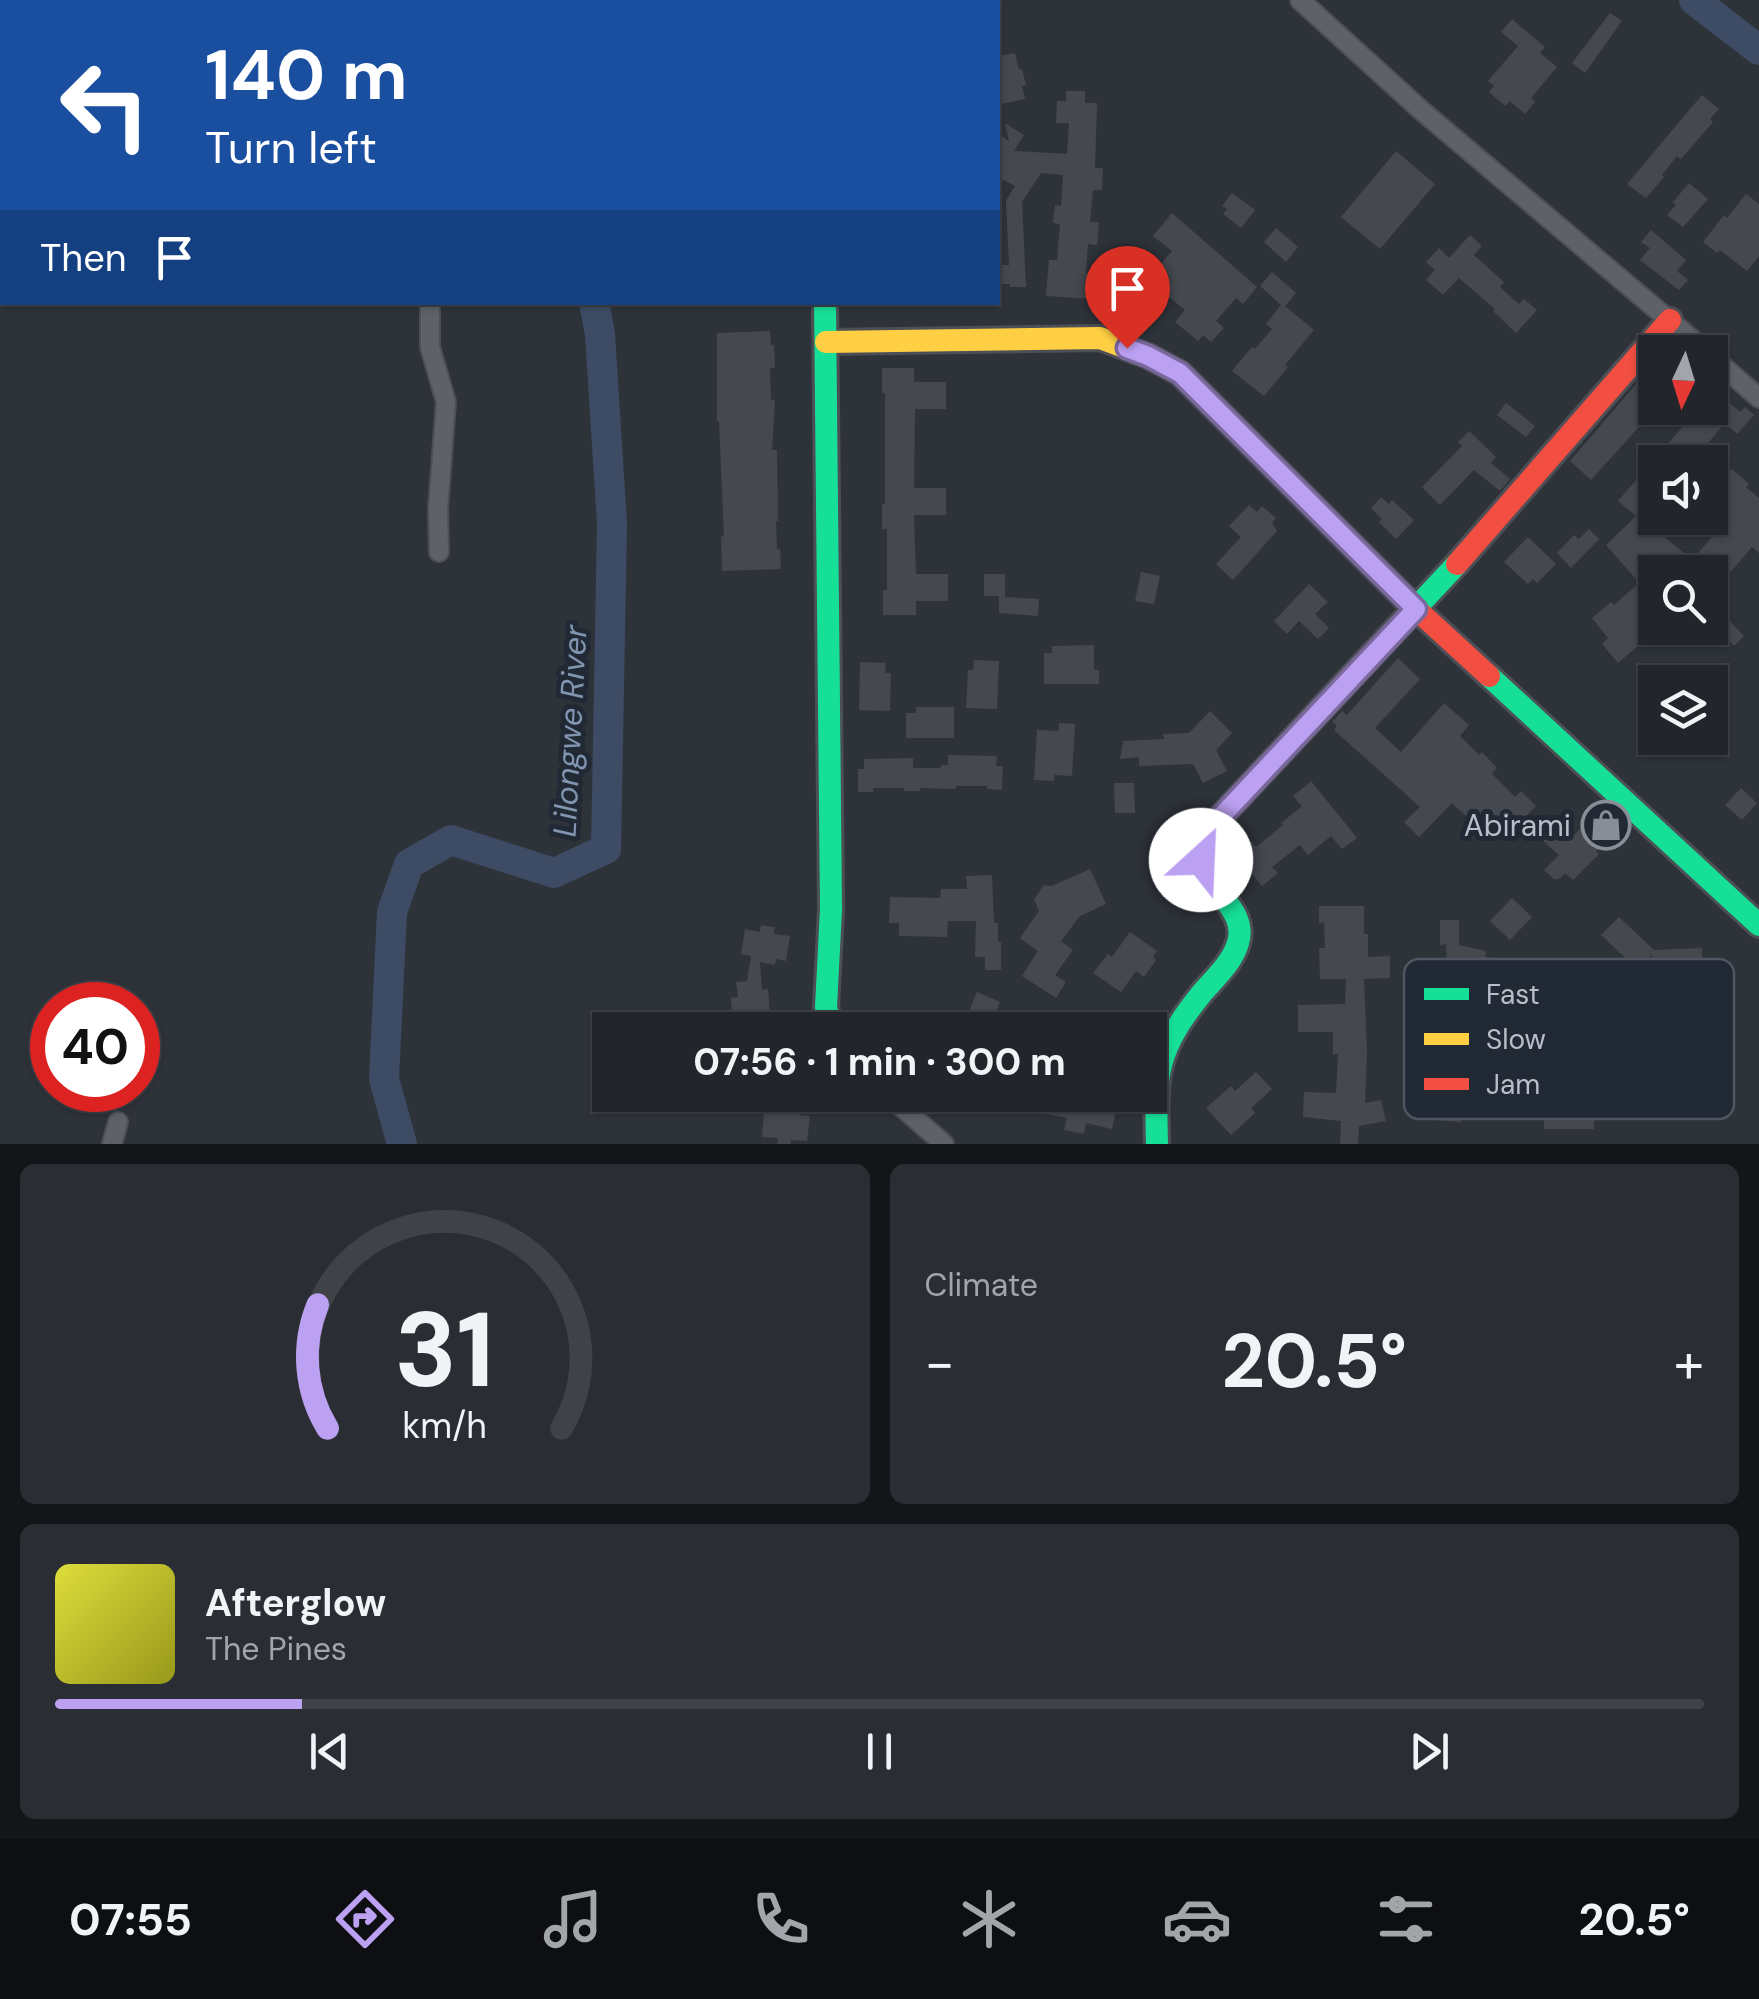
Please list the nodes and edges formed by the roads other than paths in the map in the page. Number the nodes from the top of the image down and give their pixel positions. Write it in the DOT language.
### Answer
graph roads {
  1 [pos="1300,0"];
  2 [pos="430,305"];
  3 [pos="825,305"];
  4 [pos="1670,320"];
  5 [pos="1687,335"];
  6 [pos="826,342"];
  7 [pos="1728,371"];
  8 [pos="1759,398"];
  9 [pos="439,552"];
  10 [pos="1416,609"];
  11 [pos="1759,925"];
  12 [pos="827,1012"];
  13 [pos="906,1112"];
  14 [pos="118,1122"];
  15 [pos="112,1144"];
  16 [pos="944,1144"];
  17 [pos="1157,1144"];
  1 -- 4 [label="street"];
  2 -- 9 [label="street"];
  3 -- 6 [label="street"];
  4 -- 5 [label="street"];
  4 -- 10 [label="street"];
  6 -- 10 [label="street"];
  6 -- 12 [label="street"];
  7 -- 8 [label="street"];
  10 -- 11 [label="street"];
  10 -- 17 [label="street"];
  13 -- 16 [label="street"];
  14 -- 15 [label="street"];
}
